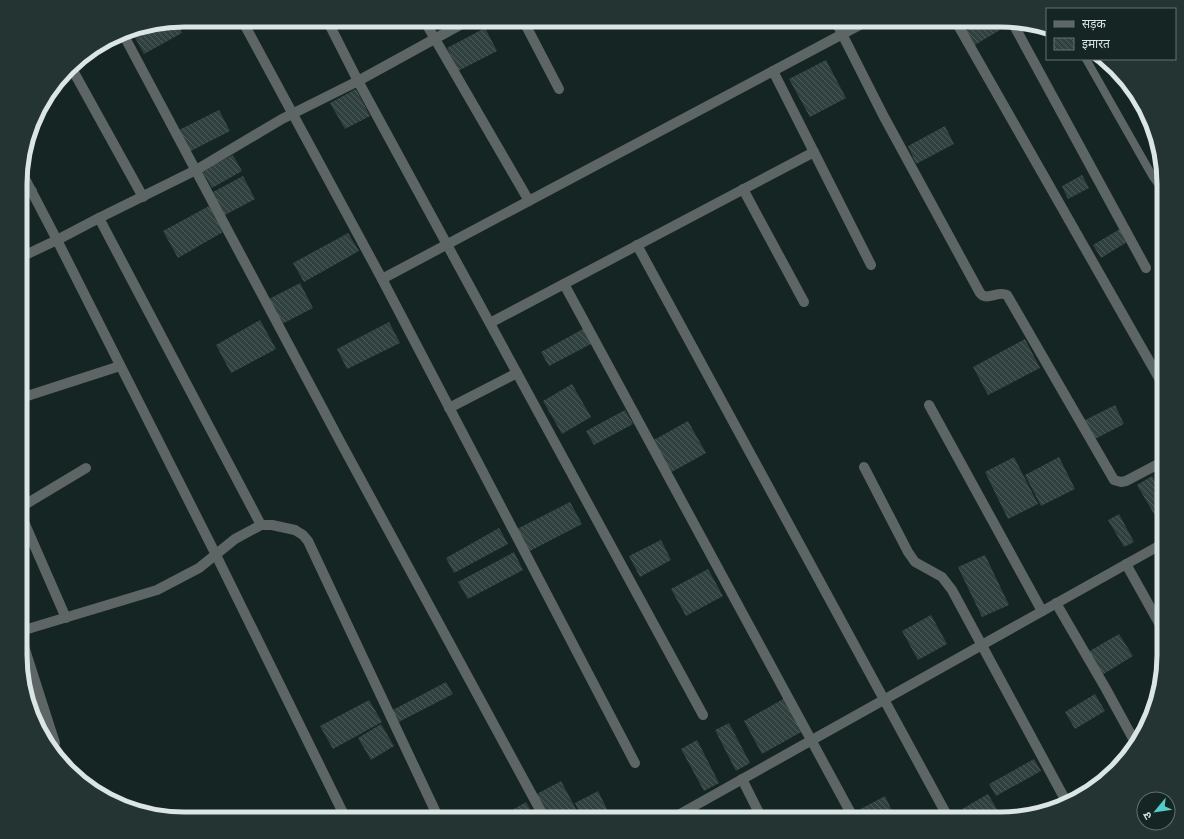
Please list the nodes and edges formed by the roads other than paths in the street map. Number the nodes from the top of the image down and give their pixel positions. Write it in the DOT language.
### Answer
graph roads {
  1 [pos="246,27"];
  2 [pos="331,27"];
  3 [pos="428,27"];
  4 [pos="456,27"];
  5 [pos="527,27"];
  6 [pos="838,27"];
  7 [pos="856,27"];
  8 [pos="959,27"];
  9 [pos="1015,28"];
  10 [pos="842,35"];
  11 [pos="125,38"];
  12 [pos="435,39"];
  13 [pos="1087,60"];
  14 [pos="773,71"];
  15 [pos="74,72"];
  16 [pos="358,81"];
  17 [pos="559,89"];
  18 [pos="292,114"];
  19 [pos="814,152"];
  20 [pos="196,170"];
  21 [pos="27,181"];
  22 [pos="1157,182"];
  23 [pos="743,189"];
  24 [pos="32,190"];
  25 [pos="27,192"];
  26 [pos="142,197"];
  27 [pos="529,201"];
  28 [pos="99,218"];
  29 [pos="57,240"];
  30 [pos="448,244"];
  31 [pos="637,245"];
  32 [pos="27,254"];
  33 [pos="871,265"];
  34 [pos="1146,268"];
  35 [pos="382,279"];
  36 [pos="564,284"];
  37 [pos="804,302"];
  38 [pos="490,323"];
  39 [pos="120,366"];
  40 [pos="517,373"];
  41 [pos="1157,375"];
  42 [pos="27,396"];
  43 [pos="929,405"];
  44 [pos="449,408"];
  45 [pos="1157,465"];
  46 [pos="864,467"];
  47 [pos="86,468"];
  48 [pos="27,502"];
  49 [pos="261,525"];
  50 [pos="27,529"];
  51 [pos="1157,547"];
  52 [pos="216,555"];
  53 [pos="1126,564"];
  54 [pos="1056,603"];
  55 [pos="1042,611"];
  56 [pos="66,618"];
  57 [pos="1157,619"];
  58 [pos="27,629"];
  59 [pos="982,644"];
  60 [pos="27,655"];
  61 [pos="884,699"];
  62 [pos="703,715"];
  63 [pos="812,739"];
  64 [pos="1133,739"];
  65 [pos="55,743"];
  66 [pos="635,763"];
  67 [pos="742,779"];
  68 [pos="1064,798"];
  69 [pos="343,812"];
  70 [pos="436,812"];
  71 [pos="541,812"];
  72 [pos="683,812"];
  73 [pos="758,812"];
  74 [pos="850,812"];
  75 [pos="945,812"];
  1 -- 18 [label="street"];
  2 -- 16 [label="street"];
  3 -- 12 [label="street"];
  4 -- 12 [label="street"];
  5 -- 17 [label="street"];
  6 -- 10 [label="street"];
  7 -- 10 [label="street"];
  8 -- 41 [label="street"];
  9 -- 34 [label="street"];
  10 -- 14 [label="street"];
  10 -- 45 [label="street"];
  11 -- 20 [label="street"];
  12 -- 16 [label="street"];
  12 -- 27 [label="street"];
  13 -- 22 [label="lane"];
  14 -- 19 [label="street"];
  14 -- 27 [label="street"];
  15 -- 26 [label="street"];
  16 -- 18 [label="street"];
  16 -- 30 [label="street"];
  18 -- 20 [label="street"];
  18 -- 35 [label="street"];
  19 -- 23 [label="street"];
  19 -- 33 [label="street"];
  20 -- 26 [label="street"];
  20 -- 71 [label="street"];
  21 -- 24 [label="street"];
  23 -- 31 [label="street"];
  23 -- 37 [label="street"];
  24 -- 25 [label="street"];
  24 -- 29 [label="street"];
  26 -- 28 [label="street"];
  27 -- 30 [label="street"];
  28 -- 29 [label="street"];
  28 -- 49 [label="street"];
  29 -- 32 [label="street"];
  29 -- 39 [label="street"];
  30 -- 35 [label="street"];
  30 -- 38 [label="street"];
  31 -- 36 [label="street"];
  31 -- 61 [label="street"];
  35 -- 44 [label="street"];
  36 -- 38 [label="street"];
  36 -- 63 [label="street"];
  38 -- 40 [label="street"];
  39 -- 42 [label="street"];
  39 -- 52 [label="street"];
  40 -- 44 [label="street"];
  40 -- 62 [label="street"];
  43 -- 55 [label="street"];
  44 -- 66 [label="street"];
  46 -- 59 [label="street"];
  47 -- 48 [label="street"];
  49 -- 52 [label="street"];
  49 -- 70 [label="street"];
  50 -- 56 [label="street"];
  51 -- 53 [label="street"];
  52 -- 56 [label="street"];
  52 -- 69 [label="street"];
  53 -- 54 [label="street"];
  53 -- 57 [label="street"];
  54 -- 55 [label="street"];
  54 -- 64 [label="street"];
  55 -- 59 [label="street"];
  56 -- 58 [label="street"];
  59 -- 61 [label="street"];
  59 -- 68 [label="street"];
  60 -- 65 [label="street"];
  61 -- 63 [label="street"];
  61 -- 75 [label="street"];
  63 -- 67 [label="street"];
  63 -- 74 [label="street"];
  67 -- 72 [label="street"];
  67 -- 73 [label="street"];
}
